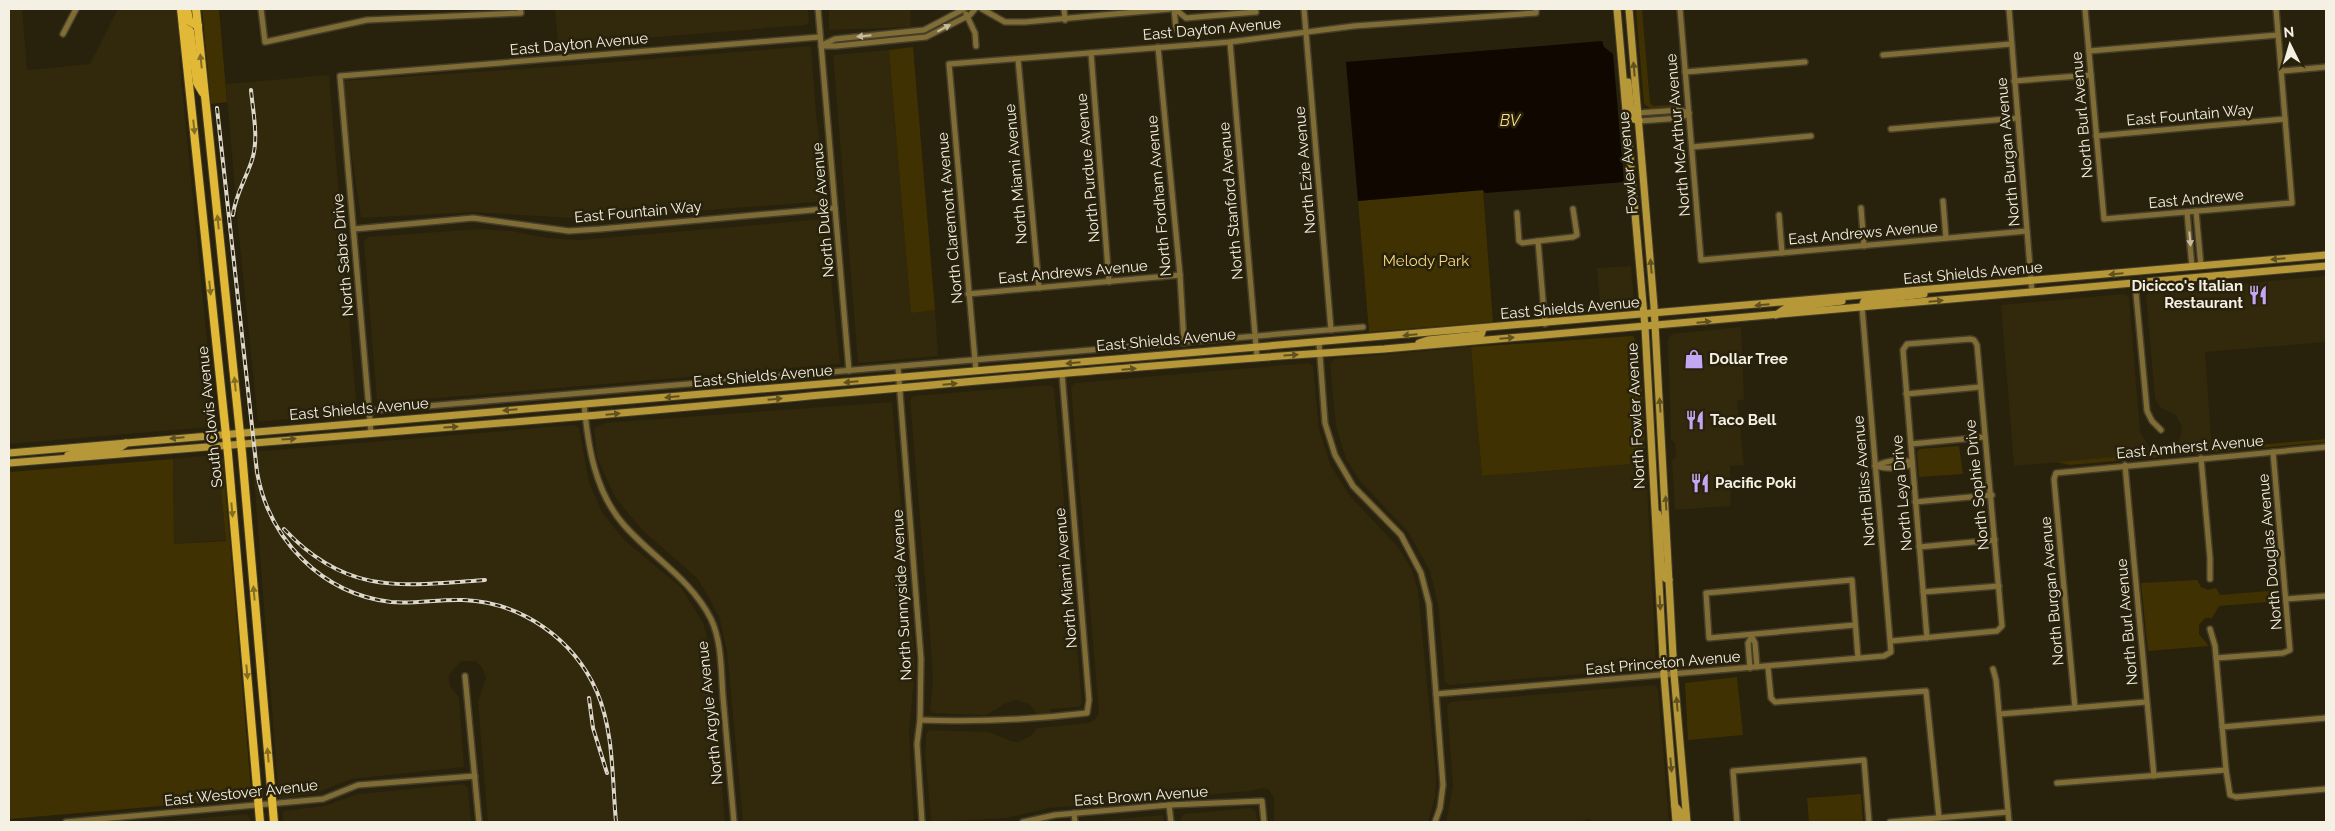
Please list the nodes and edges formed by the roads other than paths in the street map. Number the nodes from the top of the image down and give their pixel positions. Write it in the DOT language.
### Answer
graph roads {
  1 [pos="76,9"];
  2 [pos="181,9"];
  3 [pos="187,9"];
  4 [pos="196,9"];
  5 [pos="262,9"];
  6 [pos="818,9"];
  7 [pos="964,9"];
  8 [pos="975,9"];
  9 [pos="982,9"];
  10 [pos="1064,9"];
  11 [pos="1109,9"];
  12 [pos="1173,9"];
  13 [pos="1304,9"];
  14 [pos="1617,9"];
  15 [pos="1629,9"];
  16 [pos="1680,9"];
  17 [pos="2009,9"];
  18 [pos="2085,9"];
  19 [pos="2276,9"];
  20 [pos="1155,10"];
  21 [pos="520,11"];
  22 [pos="1536,11"];
  23 [pos="1256,12"];
  24 [pos="1109,15"];
  25 [pos="967,16"];
  26 [pos="1065,20"];
  27 [pos="198,26"];
  28 [pos="183,27"];
  29 [pos="1176,29"];
  30 [pos="1305,33"];
  31 [pos="63,34"];
  32 [pos="2278,35"];
  33 [pos="820,37"];
  34 [pos="1230,42"];
  35 [pos="2011,44"];
  36 [pos="821,46"];
  37 [pos="976,46"];
  38 [pos="1158,47"];
  39 [pos="2089,52"];
  40 [pos="1091,53"];
  41 [pos="1883,56"];
  42 [pos="1018,59"];
  43 [pos="1622,61"];
  44 [pos="1805,62"];
  45 [pos="949,64"];
  46 [pos="2326,67"];
  47 [pos="2282,71"];
  48 [pos="1686,72"];
  49 [pos="2091,75"];
  50 [pos="340,76"];
  51 [pos="2014,81"];
  52 [pos="205,97"];
  53 [pos="1638,113"];
  54 [pos="1689,113"];
  55 [pos="2018,118"];
  56 [pos="2285,119"];
  57 [pos="1639,121"];
  58 [pos="1891,129"];
  59 [pos="1811,136"];
  60 [pos="2096,136"];
  61 [pos="1692,147"];
  62 [pos="1943,201"];
  63 [pos="835,208"];
  64 [pos="1861,208"];
  65 [pos="1573,209"];
  66 [pos="2196,211"];
  67 [pos="2187,212"];
  68 [pos="1517,214"];
  69 [pos="1779,215"];
  70 [pos="2104,219"];
  71 [pos="354,229"];
  72 [pos="2027,231"];
  73 [pos="1946,238"];
  74 [pos="1538,241"];
  75 [pos="1864,246"];
  76 [pos="1782,253"];
  77 [pos="2326,255"];
  78 [pos="1701,260"];
  79 [pos="2201,266"];
  80 [pos="2326,266"];
  81 [pos="2192,267"];
  82 [pos="1180,276"];
  83 [pos="2031,281"];
  84 [pos="1109,282"];
  85 [pos="2135,283"];
  86 [pos="1039,288"];
  87 [pos="1941,290"];
  88 [pos="2032,292"];
  89 [pos="968,294"];
  90 [pos="1859,297"];
  91 [pos="1862,307"];
  92 [pos="1655,314"];
  93 [pos="1644,315"];
  94 [pos="1776,315"];
  95 [pos="1545,324"];
  96 [pos="1656,326"];
  97 [pos="1363,327"];
  98 [pos="1645,327"];
  99 [pos="1483,329"];
  100 [pos="1332,330"];
  101 [pos="1256,336"];
  102 [pos="1184,343"];
  103 [pos="1319,343"];
  104 [pos="1256,346"];
  105 [pos="1904,346"];
  106 [pos="1407,347"];
  107 [pos="1319,353"];
  108 [pos="1258,358"];
  109 [pos="975,360"];
  110 [pos="898,367"];
  111 [pos="849,371"];
  112 [pos="976,371"];
  113 [pos="1062,374"];
  114 [pos="900,378"];
  115 [pos="1980,387"];
  116 [pos="901,388"];
  117 [pos="1906,394"];
  118 [pos="584,404"];
  119 [pos="368,411"];
  120 [pos="585,416"];
  121 [pos="369,421"];
  122 [pos="2161,430"];
  123 [pos="240,432"];
  124 [pos="371,433"];
  125 [pos="225,434"];
  126 [pos="1984,438"];
  127 [pos="126,443"];
  128 [pos="241,443"];
  129 [pos="226,444"];
  130 [pos="1911,444"];
  131 [pos="2326,447"];
  132 [pos="2273,452"];
  133 [pos="9,453"];
  134 [pos="2201,458"];
  135 [pos="53,460"];
  136 [pos="1893,461"];
  137 [pos="9,463"];
  138 [pos="1912,463"];
  139 [pos="2125,465"];
  140 [pos="1876,466"];
  141 [pos="1894,468"];
  142 [pos="2056,472"];
  143 [pos="1992,496"];
  144 [pos="1654,497"];
  145 [pos="1915,502"];
  146 [pos="1996,540"];
  147 [pos="1919,547"];
  148 [pos="2210,579"];
  149 [pos="1669,580"];
  150 [pos="1999,586"];
  151 [pos="1923,592"];
  152 [pos="2326,596"];
  153 [pos="2286,599"];
  154 [pos="1855,625"];
  155 [pos="2210,629"];
  156 [pos="1751,636"];
  157 [pos="1927,638"];
  158 [pos="1891,641"];
  159 [pos="1748,648"];
  160 [pos="1755,648"];
  161 [pos="1891,652"];
  162 [pos="1858,658"];
  163 [pos="2216,658"];
  164 [pos="1768,666"];
  165 [pos="1757,667"];
  166 [pos="1750,668"];
  167 [pos="1994,669"];
  168 [pos="1674,674"];
  169 [pos="1664,675"];
  170 [pos="465,676"];
  171 [pos="1436,694"];
  172 [pos="2146,702"];
  173 [pos="2075,708"];
  174 [pos="2000,714"];
  175 [pos="2326,718"];
  176 [pos="920,720"];
  177 [pos="2222,727"];
  178 [pos="2226,770"];
  179 [pos="475,776"];
  180 [pos="2154,776"];
  181 [pos="2057,783"];
  182 [pos="2326,789"];
  183 [pos="272,803"];
  184 [pos="258,805"];
  185 [pos="1170,805"];
  186 [pos="1675,806"];
  187 [pos="2008,812"];
  188 [pos="1074,813"];
  189 [pos="1939,818"];
  190 [pos="66,822"];
  191 [pos="260,822"];
  192 [pos="274,822"];
  193 [pos="479,822"];
  194 [pos="734,822"];
  195 [pos="922,822"];
  196 [pos="1023,822"];
  197 [pos="1074,822"];
  198 [pos="1171,822"];
  199 [pos="1264,822"];
  200 [pos="1435,822"];
  201 [pos="1676,822"];
  202 [pos="1682,822"];
  203 [pos="1687,822"];
  204 [pos="1737,822"];
  205 [pos="1869,822"];
  206 [pos="1890,822"];
  207 [pos="2009,822"];
  1 -- 31 [label="street"];
  2 -- 28 [label="main road, South Clovis Avenue"];
  3 -- 27 [label="main road"];
  4 -- 27 [label="main road, South Clovis Avenue"];
  5 -- 21 [label="street"];
  6 -- 33 [label="street, North Duke Avenue"];
  7 -- 25 [label="street"];
  7 -- 36 [label="street, one-way"];
  8 -- 25 [label="street"];
  9 -- 26 [label="street"];
  10 -- 26 [label="street"];
  11 -- 24 [label="street"];
  12 -- 20 [label="street"];
  12 -- 23 [label="street"];
  12 -- 29 [label="street"];
  13 -- 30 [label="street, North Ezie Avenue"];
  14 -- 43 [label="main road, North Fowler Avenue"];
  53 -- 15 [label="main road, Fowler Avenue, one-way"];
  16 -- 48 [label="street, North McArthur Avenue"];
  17 -- 35 [label="street, North Burgan Avenue"];
  18 -- 39 [label="street, North Burl Avenue"];
  19 -- 32 [label="street"];
  20 -- 24 [label="street"];
  22 -- 30 [label="street, East Dayton Avenue"];
  24 -- 26 [label="street"];
  36 -- 25 [label="street, one-way"];
  25 -- 37 [label="street"];
  52 -- 27 [label="main road, South Clovis Avenue, one-way"];
  28 -- 52 [label="main road"];
  28 -- 125 [label="main road, South Clovis Avenue, one-way"];
  30 -- 34 [label="street, East Dayton Avenue"];
  30 -- 100 [label="street, North Ezie Avenue"];
  32 -- 39 [label="street"];
  32 -- 47 [label="street"];
  33 -- 36 [label="street, North Duke Avenue"];
  33 -- 50 [label="street, East Dayton Avenue"];
  34 -- 38 [label="street, East Dayton Avenue"];
  34 -- 101 [label="street, North Stanford Avenue"];
  35 -- 41 [label="street"];
  35 -- 51 [label="street, North Burgan Avenue"];
  36 -- 63 [label="street, North Duke Avenue"];
  38 -- 40 [label="street, East Dayton Avenue"];
  38 -- 82 [label="street, North Fordham Avenue"];
  39 -- 49 [label="street, North Burl Avenue"];
  40 -- 42 [label="street, East Dayton Avenue"];
  40 -- 84 [label="street, North Purdue Avenue"];
  42 -- 45 [label="street, East Dayton Avenue"];
  42 -- 86 [label="street, North Miami Avenue"];
  43 -- 57 [label="main road"];
  43 -- 93 [label="main road, North Fowler Avenue"];
  44 -- 48 [label="street"];
  45 -- 89 [label="street, North Claremont Avenue"];
  46 -- 47 [label="street"];
  47 -- 56 [label="street"];
  48 -- 54 [label="street, North McArthur Avenue"];
  49 -- 51 [label="street"];
  49 -- 60 [label="street, North Burl Avenue"];
  50 -- 71 [label="street, North Sabre Drive"];
  51 -- 55 [label="street, North Burgan Avenue"];
  123 -- 52 [label="main road, South Clovis Avenue, one-way"];
  53 -- 54 [label="street"];
  53 -- 57 [label="main road, Fowler Avenue"];
  54 -- 57 [label="street"];
  54 -- 61 [label="street, North McArthur Avenue"];
  55 -- 58 [label="street"];
  55 -- 72 [label="street, North Burgan Avenue"];
  56 -- 60 [label="street, East Fountain Way"];
  56 -- 66 [label="street, East Andrewe"];
  92 -- 57 [label="main road, Fowler Avenue, one-way"];
  59 -- 61 [label="street"];
  60 -- 70 [label="street, North Burl Avenue"];
  61 -- 78 [label="street, North McArthur Avenue"];
  62 -- 73 [label="street"];
  63 -- 71 [label="street, East Fountain Way"];
  63 -- 111 [label="street, North Duke Avenue"];
  64 -- 75 [label="street"];
  65 -- 74 [label="street"];
  66 -- 67 [label="street, East Andrewe"];
  66 -- 79 [label="street"];
  67 -- 70 [label="street, East Andrewe"];
  67 -- 81 [label="street, one-way"];
  68 -- 74 [label="street"];
  69 -- 76 [label="street"];
  71 -- 119 [label="street, North Sabre Drive"];
  72 -- 73 [label="street, East Andrews Avenue"];
  72 -- 83 [label="street, North Burgan Avenue"];
  73 -- 75 [label="street, East Andrews Avenue"];
  74 -- 95 [label="street"];
  75 -- 76 [label="street, East Andrews Avenue"];
  76 -- 78 [label="street, East Andrews Avenue"];
  77 -- 79 [label="main road, East Shields Avenue, one-way"];
  79 -- 81 [label="main road, East Shields Avenue"];
  80 -- 85 [label="main road, East Shields Avenue"];
  81 -- 83 [label="main road, East Shields Avenue, one-way"];
  82 -- 84 [label="street, East Andrews Avenue"];
  82 -- 102 [label="street, North Fordham Avenue"];
  83 -- 87 [label="main road, East Shields Avenue"];
  83 -- 88 [label="street, North Burgan Avenue"];
  84 -- 86 [label="street, East Andrews Avenue"];
  85 -- 88 [label="main road, East Shields Avenue"];
  85 -- 122 [label="street"];
  86 -- 89 [label="street, East Andrews Avenue"];
  87 -- 90 [label="main road, East Shields Avenue"];
  87 -- 91 [label="main road"];
  91 -- 88 [label="main road, East Shields Avenue, one-way"];
  89 -- 109 [label="street, North Claremont Avenue"];
  90 -- 92 [label="main road, East Shields Avenue, one-way"];
  90 -- 94 [label="main road"];
  91 -- 94 [label="main road, East Shields Avenue"];
  91 -- 140 [label="street, North Bliss Avenue"];
  92 -- 93 [label="main road, East Shields Avenue"];
  92 -- 96 [label="main road, North Fowler Avenue"];
  93 -- 95 [label="main road, East Shields Avenue"];
  93 -- 98 [label="main road, North Fowler Avenue"];
  96 -- 94 [label="main road, East Shields Avenue, one-way"];
  95 -- 99 [label="main road, East Shields Avenue"];
  96 -- 98 [label="main road, East Shields Avenue"];
  149 -- 96 [label="main road, North Fowler Avenue, one-way"];
  97 -- 100 [label="street, East Shields Avenue"];
  106 -- 98 [label="main road, East Shields Avenue, one-way"];
  98 -- 144 [label="main road, North Fowler Avenue"];
  99 -- 103 [label="main road, East Shields Avenue, one-way"];
  99 -- 106 [label="main road"];
  100 -- 101 [label="street, East Shields Avenue"];
  101 -- 102 [label="street, East Shields Avenue"];
  101 -- 104 [label="street, North Stanford Avenue"];
  102 -- 109 [label="street, East Shields Avenue"];
  103 -- 104 [label="main road, East Shields Avenue"];
  103 -- 107 [label="street"];
  104 -- 108 [label="street, North Stanford Avenue"];
  104 -- 112 [label="main road, East Shields Avenue, one-way"];
  105 -- 115 [label="street, North Sophie Drive"];
  105 -- 117 [label="street, North Leya Drive"];
  106 -- 107 [label="main road, East Shields Avenue"];
  108 -- 107 [label="main road, East Shields Avenue, one-way"];
  107 -- 171 [label="street"];
  113 -- 108 [label="main road, East Shields Avenue, one-way"];
  109 -- 110 [label="street, East Shields Avenue"];
  109 -- 112 [label="street, North Claremont Avenue"];
  110 -- 111 [label="street, East Shields Avenue"];
  110 -- 114 [label="street, North Sunnyside Avenue"];
  111 -- 119 [label="street, East Shields Avenue"];
  112 -- 114 [label="main road, East Shields Avenue"];
  116 -- 113 [label="main road, East Shields Avenue, one-way"];
  113 -- 176 [label="street, North Miami Avenue"];
  114 -- 116 [label="street, North Sunnyside Avenue"];
  114 -- 118 [label="main road, East Shields Avenue, one-way"];
  115 -- 117 [label="street"];
  115 -- 126 [label="street, North Sophie Drive"];
  120 -- 116 [label="main road, East Shields Avenue, one-way"];
  116 -- 176 [label="street, North Sunnyside Avenue"];
  117 -- 130 [label="street, North Leya Drive"];
  118 -- 120 [label="street, North Argyle Avenue"];
  118 -- 121 [label="main road, East Shields Avenue, one-way"];
  119 -- 121 [label="street, North Sabre Drive"];
  124 -- 120 [label="main road, East Shields Avenue, one-way"];
  120 -- 194 [label="street, North Argyle Avenue"];
  121 -- 123 [label="main road, East Shields Avenue"];
  121 -- 124 [label="street, North Sabre Drive"];
  123 -- 125 [label="main road, East Shields Avenue"];
  123 -- 128 [label="main road, South Clovis Avenue"];
  128 -- 124 [label="main road, East Shields Avenue, one-way"];
  125 -- 127 [label="main road, East Shields Avenue, one-way"];
  125 -- 129 [label="main road, South Clovis Avenue"];
  126 -- 130 [label="street"];
  126 -- 143 [label="street, North Sophie Drive"];
  127 -- 133 [label="main road, East Shields Avenue"];
  127 -- 135 [label="main road"];
  128 -- 129 [label="main road, East Shields Avenue"];
  183 -- 128 [label="main road, South Clovis Avenue, one-way"];
  129 -- 135 [label="main road, East Shields Avenue"];
  129 -- 184 [label="main road, South Clovis Avenue, one-way"];
  130 -- 138 [label="street, North Leya Drive"];
  131 -- 132 [label="street, East Amherst Avenue"];
  132 -- 134 [label="street, East Amherst Avenue"];
  132 -- 153 [label="street, North Douglas Avenue"];
  134 -- 139 [label="street, East Amherst Avenue"];
  134 -- 148 [label="street"];
  135 -- 137 [label="main road, East Shields Avenue"];
  136 -- 138 [label="street"];
  136 -- 140 [label="street"];
  136 -- 141 [label="street"];
  138 -- 141 [label="street"];
  138 -- 145 [label="street, North Leya Drive"];
  139 -- 142 [label="street, East Amherst Avenue"];
  139 -- 172 [label="street, North Burl Avenue"];
  140 -- 141 [label="street"];
  140 -- 158 [label="street, North Bliss Avenue"];
  142 -- 173 [label="street, North Burgan Avenue"];
  143 -- 145 [label="street"];
  143 -- 146 [label="street, North Sophie Drive"];
  144 -- 149 [label="main road"];
  144 -- 169 [label="main road, North Fowler Avenue, one-way"];
  145 -- 147 [label="street, North Leya Drive"];
  146 -- 147 [label="street"];
  146 -- 150 [label="street, North Sophie Drive"];
  147 -- 151 [label="street, North Leya Drive"];
  149 -- 168 [label="main road, North Fowler Avenue"];
  150 -- 151 [label="street"];
  150 -- 157 [label="street, North Sophie Drive"];
  151 -- 157 [label="street, North Leya Drive"];
  152 -- 153 [label="street"];
  153 -- 163 [label="street, North Douglas Avenue"];
  154 -- 156 [label="street"];
  154 -- 156 [label="street"];
  154 -- 162 [label="street"];
  155 -- 163 [label="street"];
  156 -- 159 [label="street"];
  156 -- 160 [label="street"];
  157 -- 158 [label="street"];
  158 -- 161 [label="street, North Bliss Avenue"];
  159 -- 160 [label="street"];
  159 -- 166 [label="street"];
  160 -- 165 [label="street"];
  161 -- 162 [label="street, East Princeton Avenue"];
  162 -- 164 [label="street, East Princeton Avenue"];
  163 -- 177 [label="street"];
  164 -- 165 [label="street, East Princeton Avenue"];
  164 -- 189 [label="street"];
  165 -- 166 [label="street, East Princeton Avenue"];
  166 -- 168 [label="street, East Princeton Avenue"];
  167 -- 174 [label="street"];
  168 -- 169 [label="street, East Princeton Avenue"];
  203 -- 168 [label="main road, North Fowler Avenue, one-way"];
  169 -- 171 [label="street, East Princeton Avenue"];
  169 -- 186 [label="main road, North Fowler Avenue, one-way"];
  170 -- 179 [label="street"];
  171 -- 200 [label="street"];
  172 -- 173 [label="street"];
  172 -- 180 [label="street, North Burl Avenue"];
  173 -- 174 [label="street"];
  174 -- 187 [label="street"];
  175 -- 177 [label="street"];
  176 -- 195 [label="street, North Sunnyside Avenue"];
  177 -- 178 [label="street"];
  178 -- 180 [label="street"];
  178 -- 182 [label="street"];
  179 -- 183 [label="street, East Westover Avenue"];
  179 -- 193 [label="street"];
  180 -- 181 [label="street"];
  183 -- 184 [label="street, East Westover Avenue"];
  183 -- 192 [label="main road, South Clovis Avenue"];
  184 -- 190 [label="street, East Westover Avenue"];
  184 -- 191 [label="main road, South Clovis Avenue"];
  185 -- 188 [label="street, East Brown Avenue"];
  185 -- 198 [label="street"];
  185 -- 199 [label="street, East Brown Avenue"];
  186 -- 201 [label="main road, North Fowler Avenue"];
  186 -- 202 [label="main road"];
  187 -- 189 [label="street"];
  187 -- 207 [label="street"];
  188 -- 196 [label="street, East Brown Avenue"];
  188 -- 197 [label="street"];
  189 -- 206 [label="street"];
  204 -- 205 [label="street"];
}
